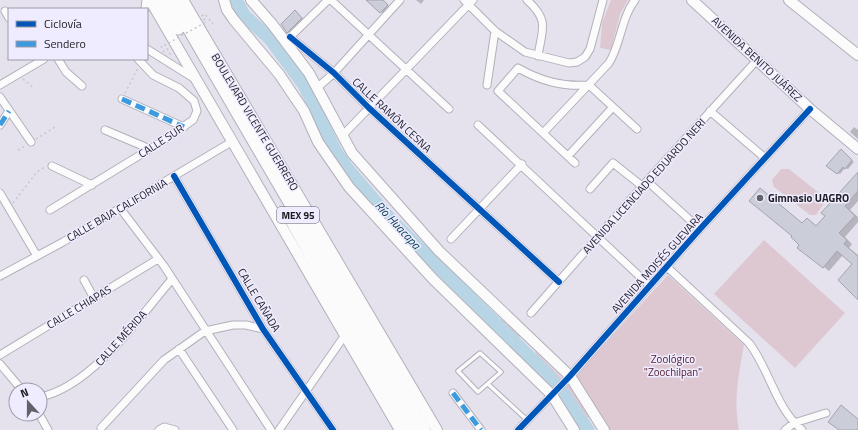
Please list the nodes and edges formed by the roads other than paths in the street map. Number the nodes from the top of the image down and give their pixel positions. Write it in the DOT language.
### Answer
graph roads {
  1 [pos="150,0"];
  2 [pos="162,0"];
  3 [pos="173,0"];
  4 [pos="183,0"];
  5 [pos="224,0"];
  6 [pos="328,0"];
  7 [pos="331,0"];
  8 [pos="400,0"];
  9 [pos="528,0"];
  10 [pos="603,0"];
  11 [pos="636,0"];
  12 [pos="692,0"];
  13 [pos="788,0"];
  14 [pos="252,1"];
  15 [pos="469,2"];
  16 [pos="5,11"];
  17 [pos="8,16"];
  18 [pos="495,31"];
  19 [pos="369,34"];
  20 [pos="288,39"];
  21 [pos="148,50"];
  22 [pos="858,55"];
  23 [pos="538,56"];
  24 [pos="59,60"];
  25 [pos="140,60"];
  26 [pos="758,60"];
  27 [pos="34,61"];
  28 [pos="406,69"];
  29 [pos="224,72"];
  30 [pos="334,73"];
  31 [pos="198,82"];
  32 [pos="0,84"];
  33 [pos="487,85"];
  34 [pos="589,85"];
  35 [pos="82,86"];
  36 [pos="318,87"];
  37 [pos="0,97"];
  38 [pos="122,98"];
  39 [pos="613,107"];
  40 [pos="369,108"];
  41 [pos="449,109"];
  42 [pos="810,109"];
  43 [pos="9,111"];
  44 [pos="710,112"];
  45 [pos="0,125"];
  46 [pos="478,125"];
  47 [pos="184,127"];
  48 [pos="637,128"];
  49 [pos="105,130"];
  50 [pos="544,132"];
  51 [pos="249,134"];
  52 [pos="342,136"];
  53 [pos="233,141"];
  54 [pos="31,142"];
  55 [pos="150,149"];
  56 [pos="858,149"];
  57 [pos="568,156"];
  58 [pos="765,158"];
  59 [pos="575,163"];
  60 [pos="522,164"];
  61 [pos="52,166"];
  62 [pos="174,176"];
  63 [pos="644,184"];
  64 [pos="92,185"];
  65 [pos="590,189"];
  66 [pos="0,193"];
  67 [pos="4,203"];
  68 [pos="120,208"];
  69 [pos="480,208"];
  70 [pos="50,210"];
  71 [pos="700,229"];
  72 [pos="597,236"];
  73 [pos="451,239"];
  74 [pos="37,256"];
  75 [pos="158,259"];
  76 [pos="667,266"];
  77 [pos="0,276"];
  78 [pos="172,279"];
  79 [pos="84,280"];
  80 [pos="559,282"];
  81 [pos="650,286"];
  82 [pos="94,298"];
  83 [pos="531,313"];
  84 [pos="263,328"];
  85 [pos="205,331"];
  86 [pos="345,335"];
  87 [pos="178,349"];
  88 [pos="0,355"];
  89 [pos="0,364"];
  90 [pos="570,376"];
  91 [pos="15,382"];
  92 [pos="372,383"];
  93 [pos="488,384"];
  94 [pos="306,391"];
  95 [pos="48,393"];
  96 [pos="453,393"];
  97 [pos="552,395"];
  98 [pos="394,404"];
  99 [pos="826,413"];
  100 [pos="527,420"];
  101 [pos="794,423"];
  102 [pos="101,428"];
  103 [pos="159,430"];
  104 [pos="175,430"];
  105 [pos="233,430"];
  106 [pos="271,430"];
  107 [pos="279,430"];
  108 [pos="333,430"];
  109 [pos="400,430"];
  110 [pos="411,430"];
  111 [pos="424,430"];
  112 [pos="437,430"];
  113 [pos="481,430"];
  114 [pos="518,430"];
  115 [pos="574,430"];
  116 [pos="604,430"];
  117 [pos="785,430"];
  118 [pos="802,430"];
  1 -- 31 [label="main road"];
  2 -- 98 [label="highway, BOULEVARD VICENTE GUERRERO / MEX 95"];
  3 -- 51 [label="highway, BOULEVARD VICENTE GUERRERO / MEX 95"];
  4 -- 29 [label="main road, BOULEVARD VICENTE GUERRERO"];
  5 -- 97 [label="main road"];
  6 -- 20 [label="street"];
  7 -- 19 [label="street"];
  8 -- 19 [label="street"];
  9 -- 23 [label="street"];
  10 -- 23 [label="street"];
  11 -- 34 [label="street"];
  12 -- 26 [label="main road, AVENIDA BENITO JUÁREZ"];
  13 -- 22 [label="main road"];
  14 -- 20 [label="main road"];
  15 -- 18 [label="street"];
  15 -- 28 [label="street"];
  16 -- 17 [label="street"];
  18 -- 23 [label="street"];
  18 -- 33 [label="street"];
  19 -- 28 [label="street"];
  19 -- 30 [label="street"];
  20 -- 30 [label="street, CALLE RAMÓN CESNA"];
  20 -- 36 [label="main road"];
  21 -- 31 [label="street"];
  24 -- 35 [label="street"];
  25 -- 47 [label="street, CALLE SUR"];
  26 -- 42 [label="main road, AVENIDA BENITO JUÁREZ"];
  26 -- 44 [label="street, AVENIDA LICENCIADO EDUARDO NERI"];
  27 -- 32 [label="street"];
  28 -- 40 [label="street"];
  28 -- 41 [label="street"];
  29 -- 51 [label="highway"];
  29 -- 112 [label="main road, BOULEVARD VICENTE GUERRERO"];
  30 -- 36 [label="street"];
  30 -- 40 [label="street, CALLE RAMÓN CESNA"];
  31 -- 53 [label="main road"];
  34 -- 39 [label="street"];
  34 -- 50 [label="street"];
  34 -- 50 [label="street"];
  36 -- 52 [label="main road"];
  37 -- 43 [label="street"];
  38 -- 47 [label="street"];
  39 -- 48 [label="street"];
  39 -- 57 [label="street"];
  40 -- 52 [label="street"];
  40 -- 69 [label="street, CALLE RAMÓN CESNA"];
  42 -- 56 [label="main road, AVENIDA BENITO JUÁREZ"];
  42 -- 58 [label="street, AVENIDA MOISÉS GUEVARA"];
  43 -- 45 [label="street"];
  43 -- 54 [label="street"];
  44 -- 58 [label="street"];
  44 -- 63 [label="street, AVENIDA LICENCIADO EDUARDO NERI"];
  46 -- 60 [label="street"];
  47 -- 55 [label="street, CALLE SUR"];
  49 -- 55 [label="street"];
  50 -- 57 [label="street"];
  51 -- 111 [label="highway, BOULEVARD VICENTE GUERRERO / MEX 95"];
  52 -- 90 [label="main road"];
  53 -- 62 [label="street, CALLE BAJA CALIFORNIA"];
  53 -- 86 [label="main road"];
  55 -- 64 [label="street, CALLE SUR"];
  57 -- 59 [label="street"];
  58 -- 71 [label="street, AVENIDA MOISÉS GUEVARA"];
  60 -- 69 [label="street"];
  60 -- 72 [label="street"];
  61 -- 64 [label="street"];
  62 -- 68 [label="street, CALLE BAJA CALIFORNIA"];
  62 -- 84 [label="street, CALLE CAÑADA"];
  63 -- 65 [label="street"];
  63 -- 71 [label="street"];
  63 -- 72 [label="street, AVENIDA LICENCIADO EDUARDO NERI"];
  64 -- 70 [label="street, CALLE SUR"];
  66 -- 67 [label="street"];
  67 -- 74 [label="street"];
  68 -- 74 [label="street, CALLE BAJA CALIFORNIA"];
  68 -- 75 [label="street"];
  69 -- 73 [label="street"];
  69 -- 80 [label="street, CALLE RAMÓN CESNA"];
  71 -- 76 [label="street, AVENIDA MOISÉS GUEVARA"];
  72 -- 80 [label="street, AVENIDA LICENCIADO EDUARDO NERI"];
  72 -- 81 [label="street"];
  74 -- 77 [label="street, CALLE BAJA CALIFORNIA"];
  75 -- 78 [label="street"];
  75 -- 82 [label="street, CALLE CHIAPAS"];
  76 -- 81 [label="street, AVENIDA MOISÉS GUEVARA"];
  76 -- 101 [label="street"];
  78 -- 85 [label="street"];
  78 -- 95 [label="street, CALLE MÉRIDA"];
  79 -- 82 [label="street"];
  80 -- 83 [label="street, AVENIDA LICENCIADO EDUARDO NERI"];
  81 -- 90 [label="street, AVENIDA MOISÉS GUEVARA"];
  82 -- 88 [label="street, CALLE CHIAPAS"];
  84 -- 85 [label="street"];
  84 -- 94 [label="street, CALLE CAÑADA"];
  85 -- 87 [label="street"];
  85 -- 106 [label="street"];
  86 -- 92 [label="main road"];
  86 -- 94 [label="street"];
  87 -- 102 [label="street"];
  87 -- 105 [label="street"];
  89 -- 91 [label="street"];
  90 -- 97 [label="street, AVENIDA MOISÉS GUEVARA"];
  90 -- 116 [label="main road"];
  92 -- 98 [label="highway"];
  92 -- 109 [label="main road"];
  93 -- 93 [label="lane"];
  93 -- 100 [label="lane"];
  94 -- 107 [label="street"];
  94 -- 108 [label="street, CALLE CAÑADA"];
  96 -- 113 [label="street"];
  97 -- 100 [label="street, AVENIDA MOISÉS GUEVARA"];
  97 -- 115 [label="main road"];
  98 -- 110 [label="highway, BOULEVARD VICENTE GUERRERO / MEX 95"];
  99 -- 101 [label="street"];
  100 -- 114 [label="street, AVENIDA MOISÉS GUEVARA"];
  101 -- 117 [label="street"];
  101 -- 118 [label="street"];
  103 -- 104 [label="street"];
}
